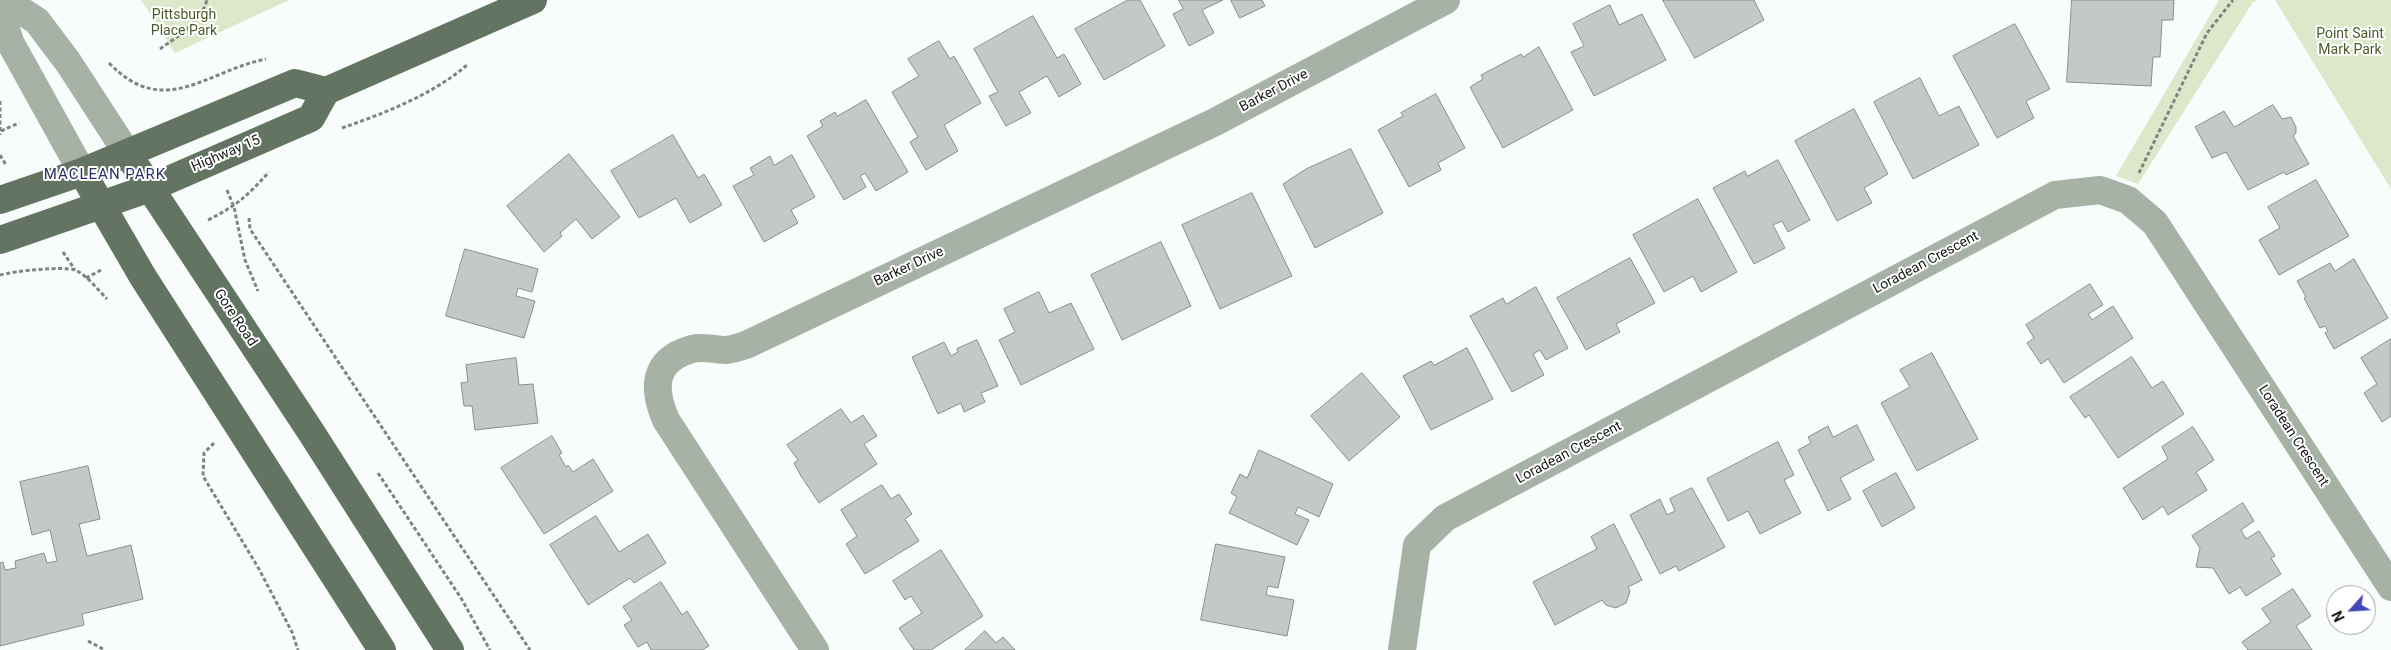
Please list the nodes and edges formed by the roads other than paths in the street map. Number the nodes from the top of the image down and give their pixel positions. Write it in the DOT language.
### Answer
graph roads {
  1 [pos="5,0"];
  2 [pos="533,0"];
  3 [pos="1446,0"];
  4 [pos="0,9"];
  5 [pos="326,91"];
  6 [pos="128,153"];
  7 [pos="82,172"];
  8 [pos="150,188"];
  9 [pos="0,200"];
  10 [pos="101,206"];
  11 [pos="0,240"];
  12 [pos="2391,587"];
  13 [pos="382,650"];
  14 [pos="450,650"];
  15 [pos="815,650"];
  16 [pos="1402,650"];
  1 -- 6 [label="street, Gore Road"];
  2 -- 5 [label="main road"];
  3 -- 15 [label="street, Barker Drive"];
  4 -- 7 [label="street"];
  5 -- 6 [label="main road"];
  5 -- 8 [label="main road, Highway 15"];
  6 -- 7 [label="main road"];
  6 -- 8 [label="main road, Gore Road"];
  7 -- 9 [label="main road"];
  7 -- 10 [label="main road"];
  8 -- 10 [label="main road, Highway 15"];
  8 -- 14 [label="main road, Gore Road"];
  10 -- 11 [label="main road, Highway 15"];
  10 -- 13 [label="main road"];
  12 -- 16 [label="street, Loradean Crescent"];
}
